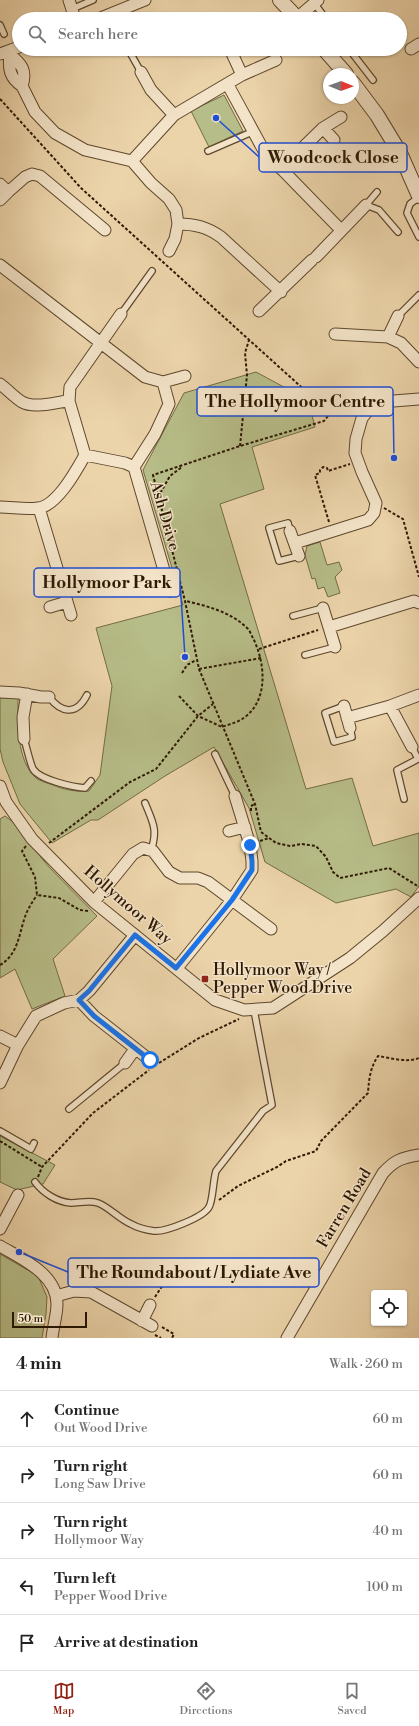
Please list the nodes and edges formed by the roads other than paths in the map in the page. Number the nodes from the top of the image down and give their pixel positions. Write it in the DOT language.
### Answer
graph roads {
  1 [pos="93,0"];
  2 [pos="144,0"];
  3 [pos="280,0"];
  4 [pos="314,1"];
  5 [pos="72,9"];
  6 [pos="115,12"];
  7 [pos="291,12"];
  8 [pos="304,12"];
  9 [pos="321,12"];
  10 [pos="0,25"];
  11 [pos="4,34"];
  12 [pos="6,54"];
  13 [pos="132,56"];
  14 [pos="233,56"];
  15 [pos="330,56"];
  16 [pos="354,56"];
  17 [pos="276,60"];
  18 [pos="341,68"];
  19 [pos="141,72"];
  20 [pos="242,75"];
  21 [pos="373,80"];
  22 [pos="228,85"];
  23 [pos="359,91"];
  24 [pos="174,115"];
  25 [pos="341,118"];
  26 [pos="323,128"];
  27 [pos="252,132"];
  28 [pos="334,140"];
  29 [pos="208,151"];
  30 [pos="132,161"];
  31 [pos="281,169"];
  32 [pos="3,192"];
  33 [pos="377,192"];
  34 [pos="419,197"];
  35 [pos="366,205"];
  36 [pos="178,224"];
  37 [pos="105,230"];
  38 [pos="341,230"];
  39 [pos="398,232"];
  40 [pos="419,237"];
  41 [pos="168,251"];
  42 [pos="0,265"];
  43 [pos="152,271"];
  44 [pos="281,292"];
  45 [pos="419,295"];
  46 [pos="259,311"];
  47 [pos="121,314"];
  48 [pos="398,316"];
  49 [pos="335,334"];
  50 [pos="388,337"];
  51 [pos="100,344"];
  52 [pos="419,362"];
  53 [pos="185,376"];
  54 [pos="163,382"];
  55 [pos="0,384"];
  56 [pos="419,399"];
  57 [pos="69,401"];
  58 [pos="85,455"];
  59 [pos="134,467"];
  60 [pos="0,507"];
  61 [pos="39,508"];
  62 [pos="290,531"];
  63 [pos="295,543"];
  64 [pos="299,556"];
  65 [pos="165,574"];
  66 [pos="148,579"];
  67 [pos="170,591"];
  68 [pos="100,593"];
  69 [pos="67,602"];
  70 [pos="419,603"];
  71 [pos="50,607"];
  72 [pos="323,608"];
  73 [pos="71,615"];
  74 [pos="293,616"];
  75 [pos="324,628"];
  76 [pos="335,647"];
  77 [pos="305,655"];
  78 [pos="0,692"];
  79 [pos="27,694"];
  80 [pos="87,695"];
  81 [pos="419,695"];
  82 [pos="49,697"];
  83 [pos="344,706"];
  84 [pos="390,706"];
  85 [pos="348,723"];
  86 [pos="24,739"];
  87 [pos="412,747"];
  88 [pos="215,754"];
  89 [pos="91,781"];
  90 [pos="0,786"];
  91 [pos="235,796"];
  92 [pos="404,799"];
  93 [pos="3,803"];
  94 [pos="145,803"];
  95 [pos="245,827"];
  96 [pos="229,831"];
  97 [pos="151,850"];
  98 [pos="419,898"];
  99 [pos="232,900"];
  100 [pos="96,902"];
  101 [pos="271,929"];
  102 [pos="135,935"];
  103 [pos="176,968"];
  104 [pos="79,1000"];
  105 [pos="254,1010"];
  106 [pos="0,1036"];
  107 [pos="18,1045"];
  108 [pos="135,1049"];
  109 [pos="125,1063"];
  110 [pos="152,1064"];
  111 [pos="0,1083"];
  112 [pos="69,1109"];
  113 [pos="0,1131"];
  114 [pos="34,1143"];
  115 [pos="419,1155"];
  116 [pos="35,1182"];
  117 [pos="18,1195"];
  118 [pos="0,1229"];
  119 [pos="0,1246"];
  120 [pos="56,1296"];
  121 [pos="150,1304"];
  122 [pos="142,1321"];
  123 [pos="152,1326"];
  124 [pos="52,1338"];
  125 [pos="288,1338"];
  1 -- 5 [label="lane"];
  2 -- 6 [label="street"];
  3 -- 7 [label="street"];
  4 -- 8 [label="street"];
  4 -- 9 [label="lane"];
  10 -- 11 [label="lane"];
  12 -- 30 [label="street"];
  13 -- 19 [label="lane"];
  14 -- 20 [label="street"];
  15 -- 18 [label="street"];
  16 -- 21 [label="lane"];
  17 -- 20 [label="street"];
  19 -- 24 [label="street"];
  20 -- 22 [label="street"];
  22 -- 24 [label="street"];
  22 -- 27 [label="street"];
  23 -- 34 [label="street"];
  24 -- 30 [label="street"];
  25 -- 26 [label="street"];
  26 -- 28 [label="street"];
  26 -- 31 [label="street"];
  27 -- 29 [label="lane"];
  27 -- 31 [label="street"];
  30 -- 36 [label="street"];
  31 -- 38 [label="street"];
  32 -- 37 [label="street"];
  33 -- 35 [label="lane"];
  34 -- 40 [label="lane"];
  35 -- 38 [label="street"];
  35 -- 39 [label="lane"];
  36 -- 41 [label="street"];
  36 -- 44 [label="street"];
  38 -- 44 [label="street"];
  42 -- 51 [label="street"];
  43 -- 47 [label="lane"];
  44 -- 46 [label="street"];
  45 -- 48 [label="lane"];
  47 -- 51 [label="street"];
  48 -- 50 [label="street"];
  49 -- 50 [label="street"];
  50 -- 52 [label="street"];
  51 -- 54 [label="street"];
  51 -- 57 [label="street"];
  53 -- 54 [label="street"];
  54 -- 59 [label="street, Ash Drive"];
  55 -- 57 [label="street"];
  56 -- 63 [label="street"];
  57 -- 58 [label="street"];
  58 -- 59 [label="street, Ash Drive"];
  58 -- 61 [label="street"];
  59 -- 65 [label="street, Ash Drive"];
  60 -- 61 [label="street"];
  61 -- 69 [label="street"];
  62 -- 63 [label="street"];
  62 -- 64 [label="lane"];
  63 -- 64 [label="street"];
  65 -- 66 [label="street, Ash Drive"];
  65 -- 67 [label="street, Ash Drive"];
  66 -- 68 [label="lane"];
  69 -- 71 [label="street"];
  69 -- 73 [label="street"];
  70 -- 75 [label="street"];
  72 -- 74 [label="lane"];
  72 -- 75 [label="street"];
  75 -- 76 [label="street"];
  76 -- 77 [label="lane"];
  78 -- 79 [label="street"];
  79 -- 82 [label="street"];
  79 -- 86 [label="street"];
  80 -- 82 [label="lane"];
  81 -- 84 [label="street"];
  83 -- 85 [label="street"];
  83 -- 85 [label="lane"];
  84 -- 85 [label="street"];
  84 -- 87 [label="street"];
  86 -- 89 [label="lane"];
  87 -- 92 [label="lane"];
  88 -- 91 [label="lane"];
  90 -- 93 [label="street, Hollymoor Way"];
  91 -- 95 [label="street"];
  93 -- 100 [label="street, Hollymoor Way"];
  94 -- 97 [label="lane"];
  95 -- 96 [label="street"];
  95 -- 99 [label="street"];
  97 -- 99 [label="street"];
  97 -- 100 [label="street"];
  98 -- 105 [label="street, Hollymoor Way"];
  99 -- 101 [label="street"];
  99 -- 103 [label="street"];
  100 -- 102 [label="street, Hollymoor Way"];
  102 -- 103 [label="street, Hollymoor Way"];
  102 -- 104 [label="street"];
  103 -- 105 [label="street, Hollymoor Way"];
  104 -- 107 [label="street"];
  104 -- 108 [label="street"];
  105 -- 116 [label="lane"];
  106 -- 107 [label="street"];
  107 -- 111 [label="street"];
  108 -- 109 [label="street"];
  108 -- 110 [label="street"];
  109 -- 112 [label="lane"];
  113 -- 114 [label="lane"];
  115 -- 125 [label="street, Farren Road"];
  117 -- 118 [label="street"];
  119 -- 120 [label="street"];
  120 -- 122 [label="street"];
  120 -- 124 [label="street"];
  121 -- 122 [label="street"];
  122 -- 123 [label="street"];
}
